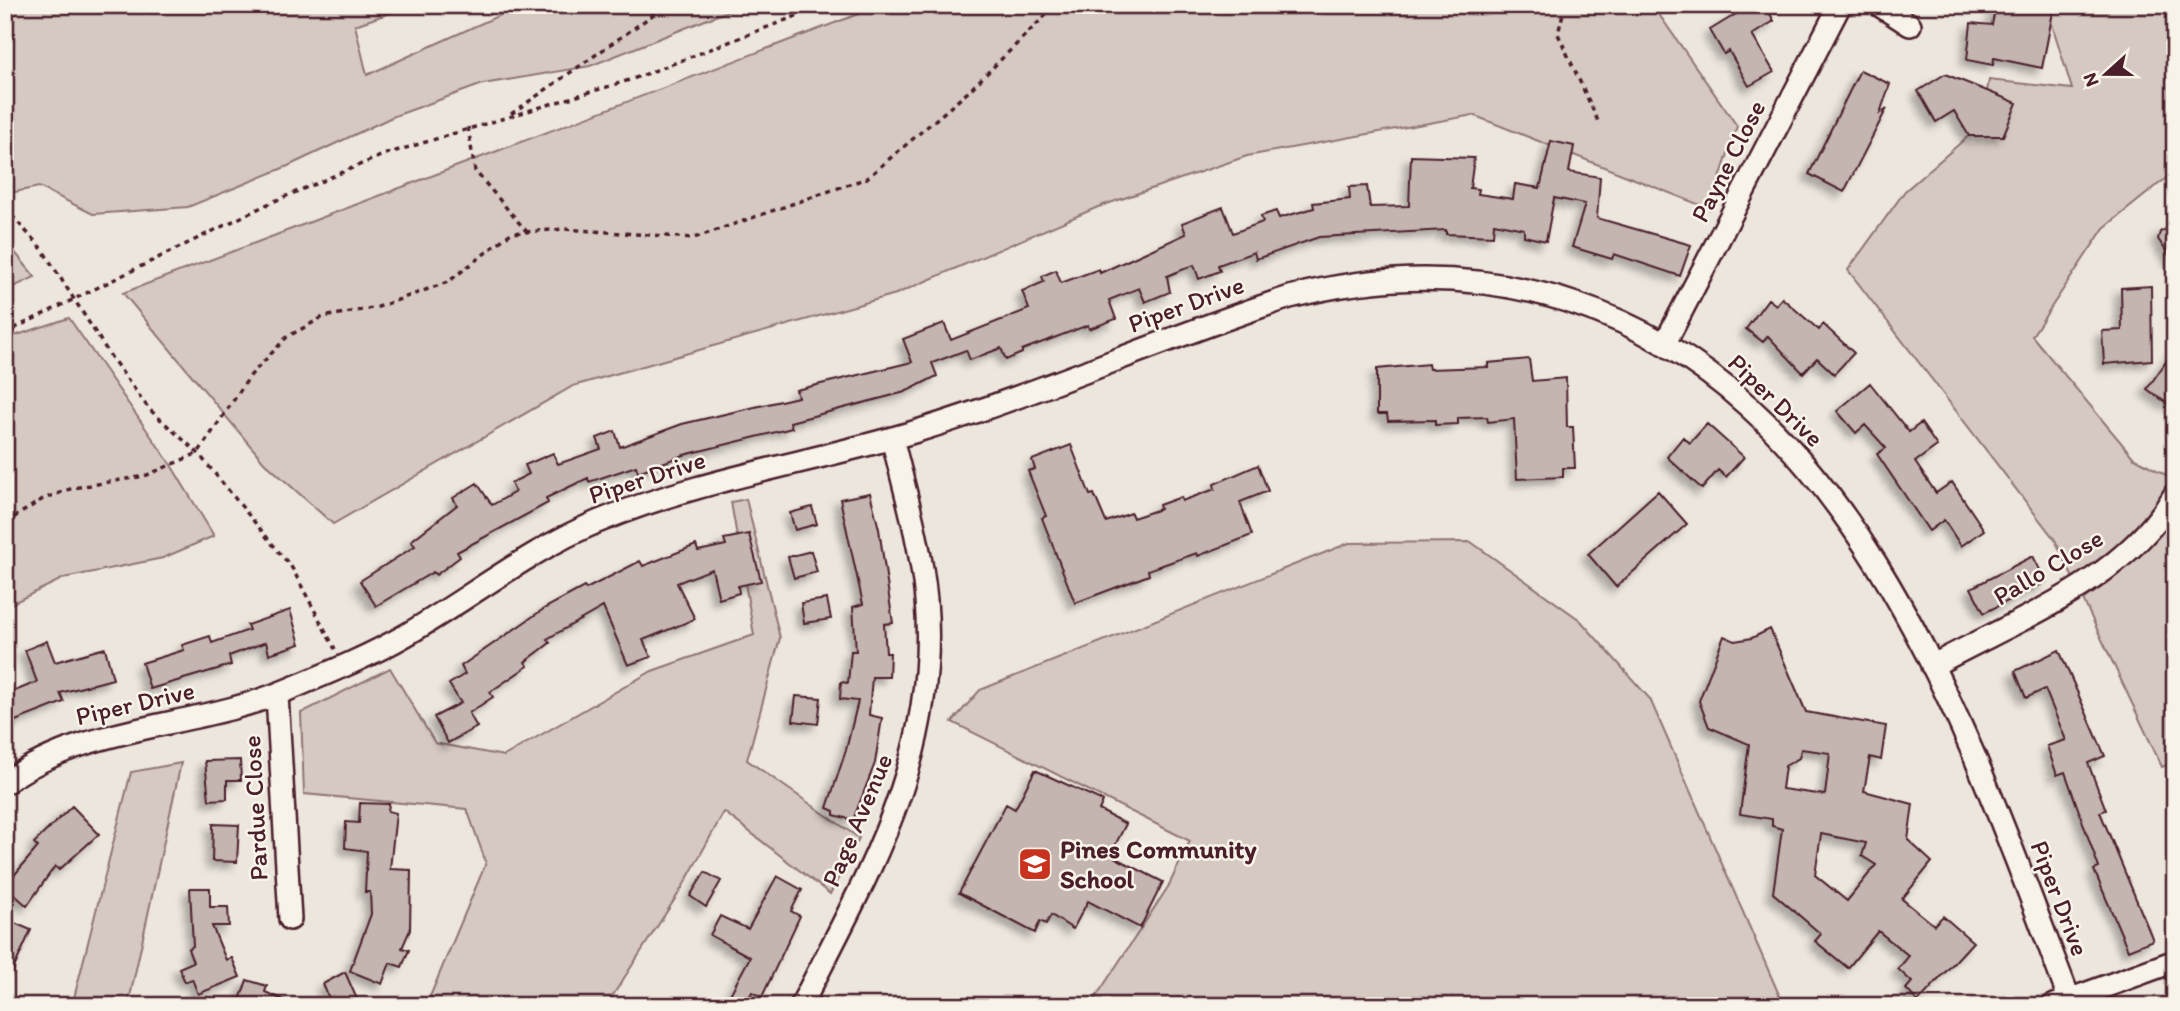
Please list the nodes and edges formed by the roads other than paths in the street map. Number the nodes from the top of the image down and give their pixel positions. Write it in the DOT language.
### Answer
graph roads {
  1 [pos="1840,5"];
  2 [pos="1879,5"];
  3 [pos="1910,25"];
  4 [pos="1665,343"];
  5 [pos="892,438"];
  6 [pos="2175,494"];
  7 [pos="1932,666"];
  8 [pos="277,695"];
  9 [pos="5,783"];
  10 [pos="290,919"];
  11 [pos="2175,961"];
  12 [pos="2065,1004"];
  13 [pos="801,1006"];
  1 -- 4 [label="street, Payne Close"];
  2 -- 3 [label="street"];
  4 -- 5 [label="street, Piper Drive"];
  4 -- 7 [label="street, Piper Drive"];
  5 -- 8 [label="street, Piper Drive"];
  5 -- 13 [label="street, Page Avenue"];
  6 -- 7 [label="street, Pallo Close"];
  7 -- 12 [label="street, Piper Drive"];
  8 -- 9 [label="street, Piper Drive"];
  8 -- 10 [label="street, Pardue Close"];
  11 -- 12 [label="street"];
}
